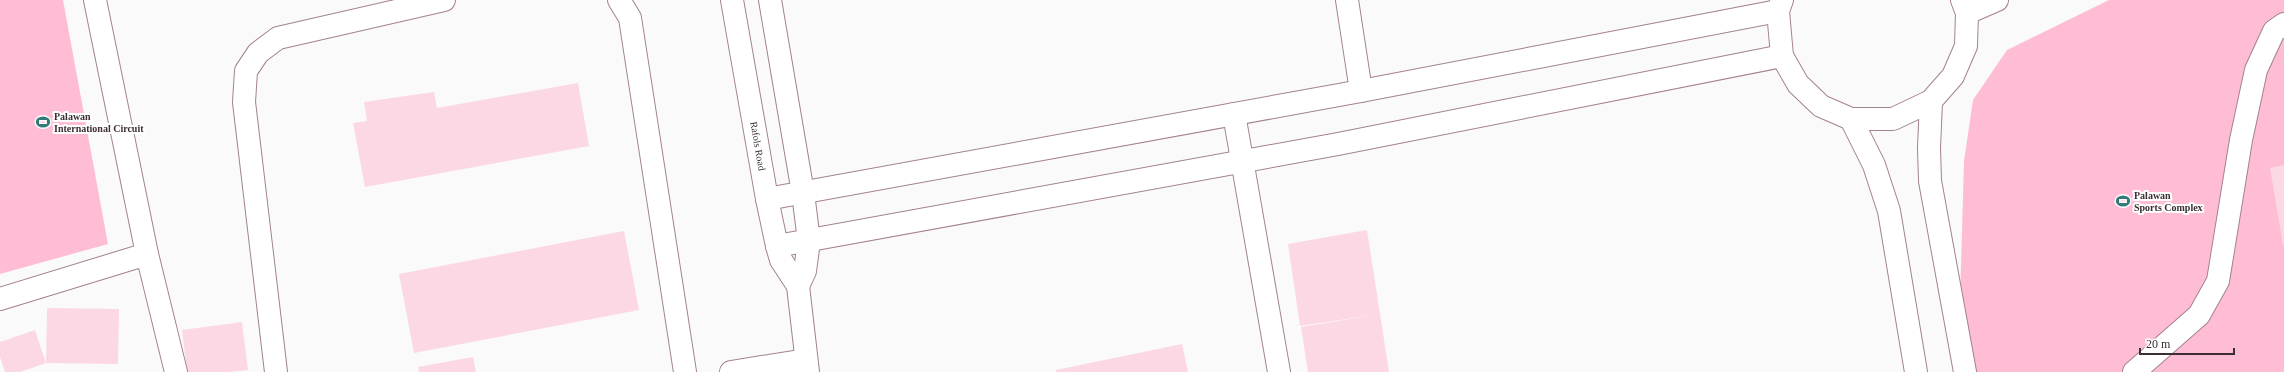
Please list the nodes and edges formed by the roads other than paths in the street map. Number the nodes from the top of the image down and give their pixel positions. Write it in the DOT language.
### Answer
graph roads {
  1 [pos="96,0"];
  2 [pos="444,0"];
  3 [pos="619,0"];
  4 [pos="732,0"];
  5 [pos="770,0"];
  6 [pos="1347,0"];
  7 [pos="1997,0"];
  8 [pos="1780,6"];
  9 [pos="1965,6"];
  10 [pos="2284,24"];
  11 [pos="1782,56"];
  12 [pos="1361,91"];
  13 [pos="1931,101"];
  14 [pos="1234,114"];
  15 [pos="1851,118"];
  16 [pos="1242,161"];
  17 [pos="803,193"];
  18 [pos="767,199"];
  19 [pos="809,241"];
  20 [pos="777,246"];
  21 [pos="147,254"];
  22 [pos="798,286"];
  23 [pos="0,299"];
  24 [pos="807,366"];
  25 [pos="176,372"];
  26 [pos="276,372"];
  27 [pos="685,372"];
  28 [pos="731,372"];
  29 [pos="1279,372"];
  30 [pos="1916,372"];
  31 [pos="1965,372"];
  32 [pos="2134,372"];
  1 -- 21 [label="street"];
  2 -- 26 [label="street"];
  3 -- 27 [label="street"];
  4 -- 18 [label="street, Rafols Road"];
  5 -- 17 [label="street, Rafols Road"];
  6 -- 12 [label="street"];
  7 -- 9 [label="street"];
  8 -- 11 [label="street"];
  8 -- 12 [label="street"];
  9 -- 13 [label="street"];
  10 -- 32 [label="street"];
  11 -- 15 [label="street"];
  11 -- 16 [label="street"];
  12 -- 14 [label="street"];
  13 -- 15 [label="street"];
  13 -- 31 [label="street"];
  14 -- 16 [label="street"];
  14 -- 17 [label="street"];
  15 -- 30 [label="street"];
  16 -- 19 [label="street"];
  16 -- 29 [label="street"];
  17 -- 18 [label="street"];
  17 -- 19 [label="street, Rafols Road"];
  18 -- 20 [label="street, Rafols Road"];
  19 -- 20 [label="street"];
  19 -- 22 [label="street, Rafols Road"];
  20 -- 22 [label="street, Rafols Road"];
  21 -- 23 [label="street"];
  21 -- 25 [label="street"];
  22 -- 24 [label="street, Rafols Road"];
  24 -- 28 [label="street"];
}
